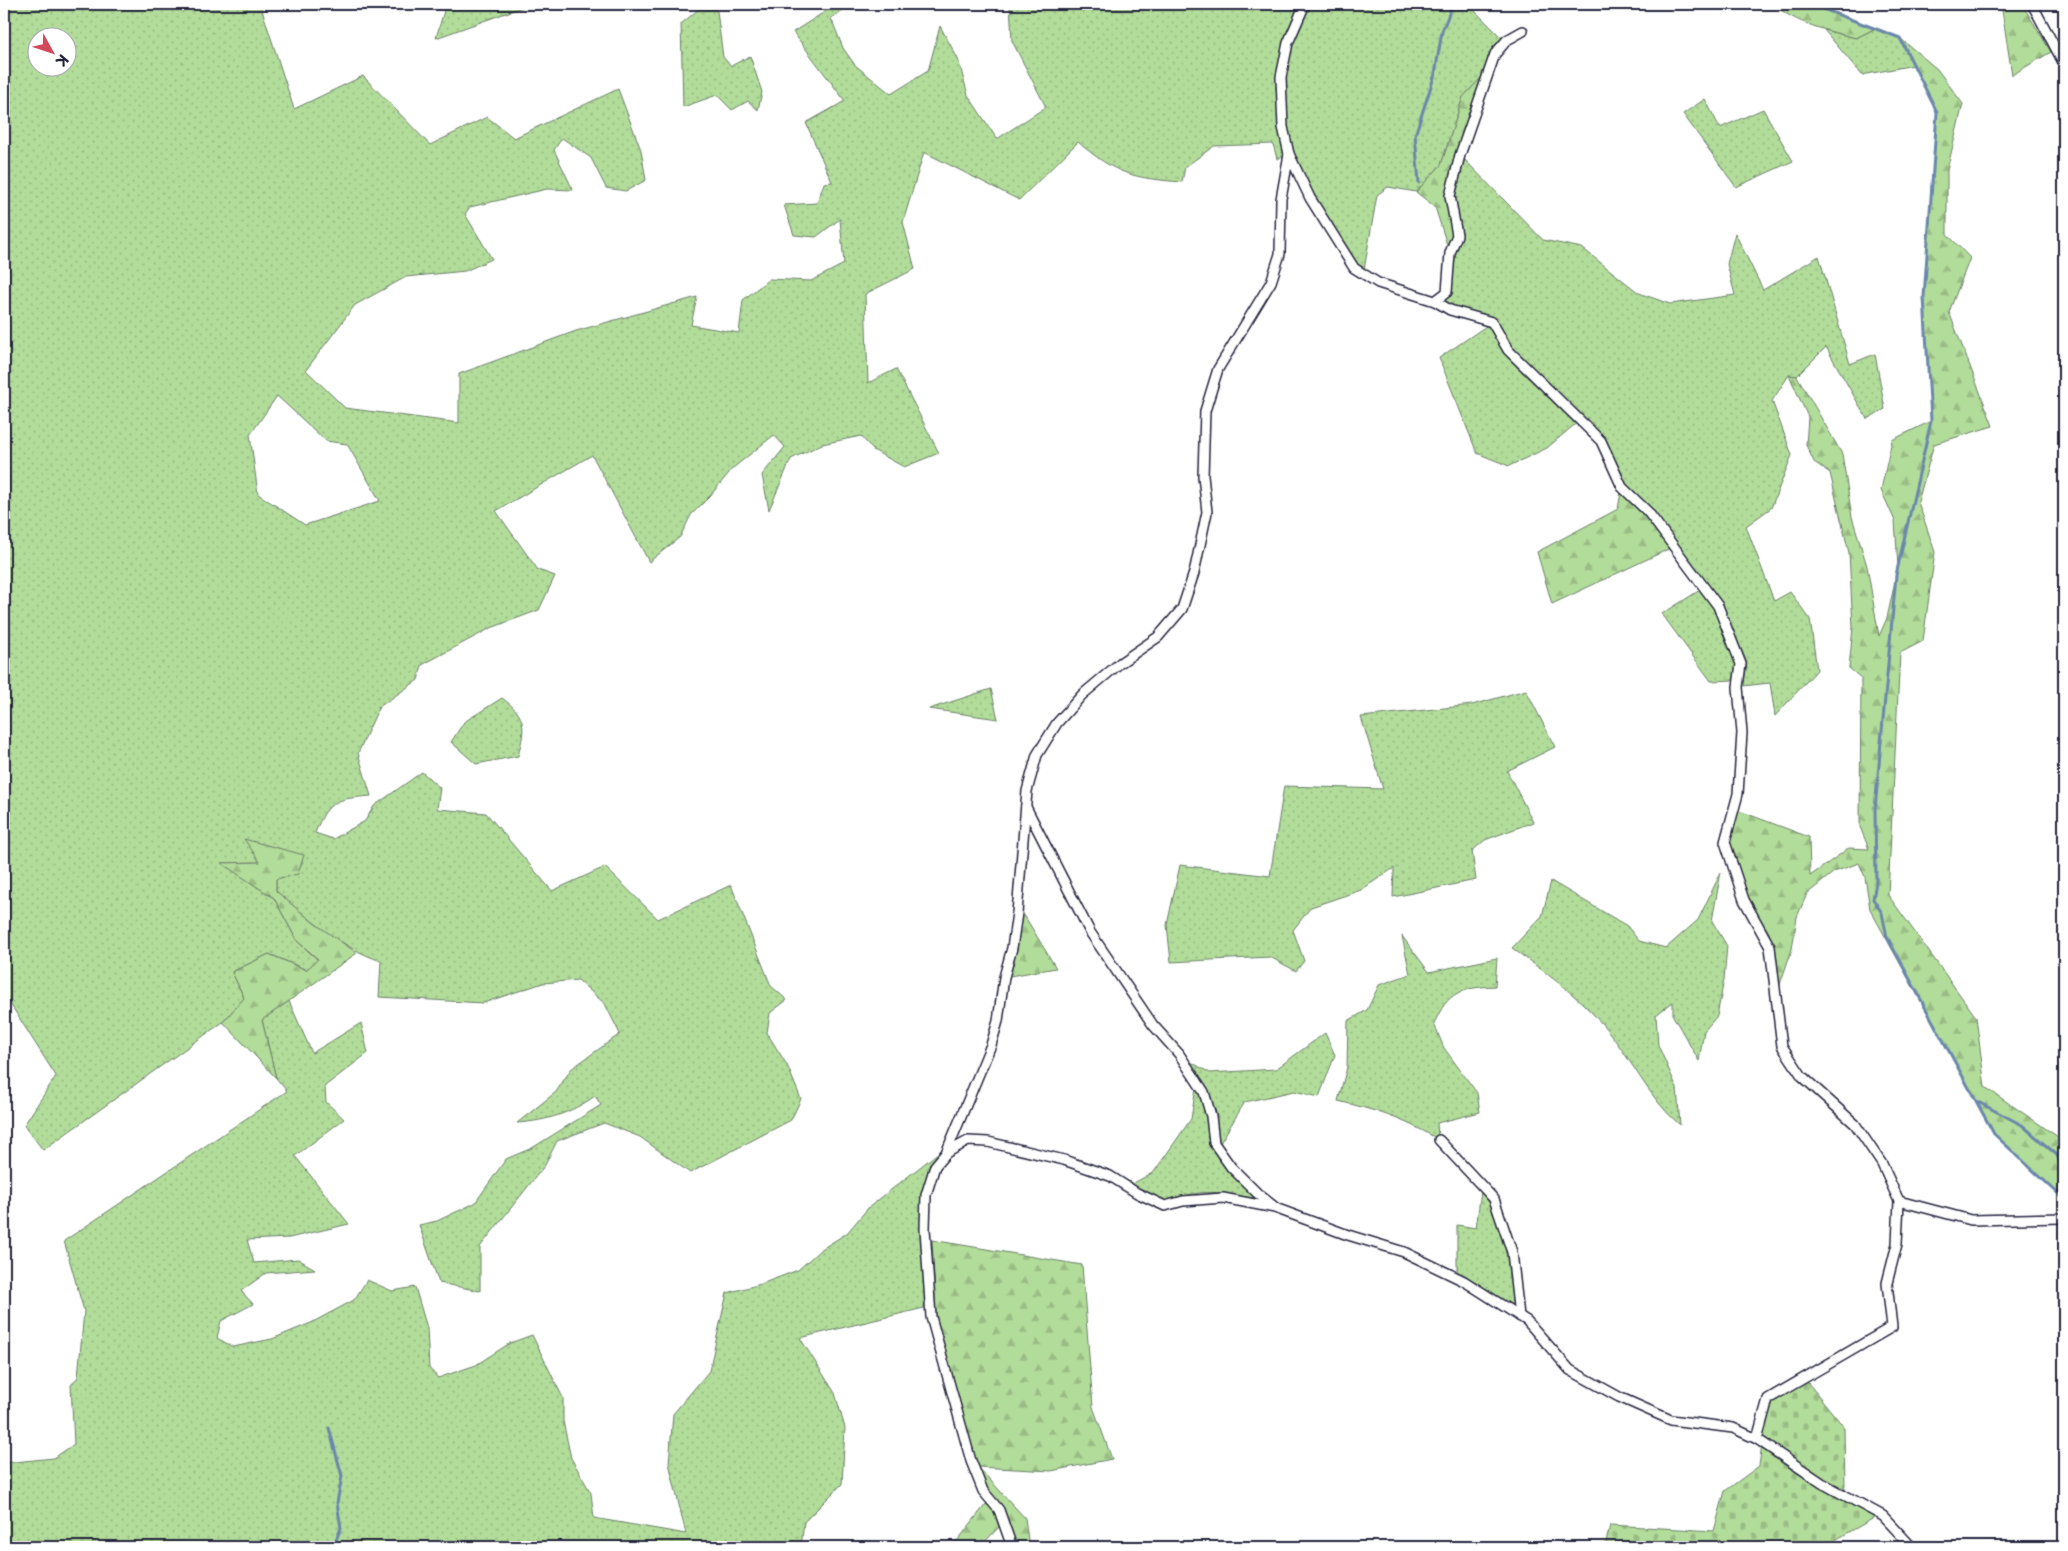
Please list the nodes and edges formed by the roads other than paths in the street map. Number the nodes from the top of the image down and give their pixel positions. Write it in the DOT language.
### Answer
graph roads {
  1 [pos="1305,4"];
  2 [pos="2032,4"];
  3 [pos="1523,31"];
  4 [pos="2064,64"];
  5 [pos="1289,154"];
  6 [pos="1434,301"];
  7 [pos="1026,807"];
  8 [pos="1439,1140"];
  9 [pos="946,1153"];
  10 [pos="1899,1201"];
  11 [pos="1280,1210"];
  12 [pos="2064,1218"];
  13 [pos="1518,1316"];
  14 [pos="1757,1439"];
  15 [pos="1012,1547"];
  16 [pos="1912,1547"];
  1 -- 5 [label="street"];
  2 -- 4 [label="street"];
  3 -- 6 [label="street"];
  5 -- 6 [label="street"];
  5 -- 7 [label="street"];
  6 -- 10 [label="street"];
  7 -- 9 [label="street"];
  7 -- 11 [label="street"];
  8 -- 13 [label="street"];
  9 -- 11 [label="street"];
  9 -- 15 [label="street"];
  10 -- 12 [label="street"];
  10 -- 14 [label="street"];
  11 -- 13 [label="street"];
  13 -- 14 [label="street"];
  14 -- 16 [label="street"];
}
